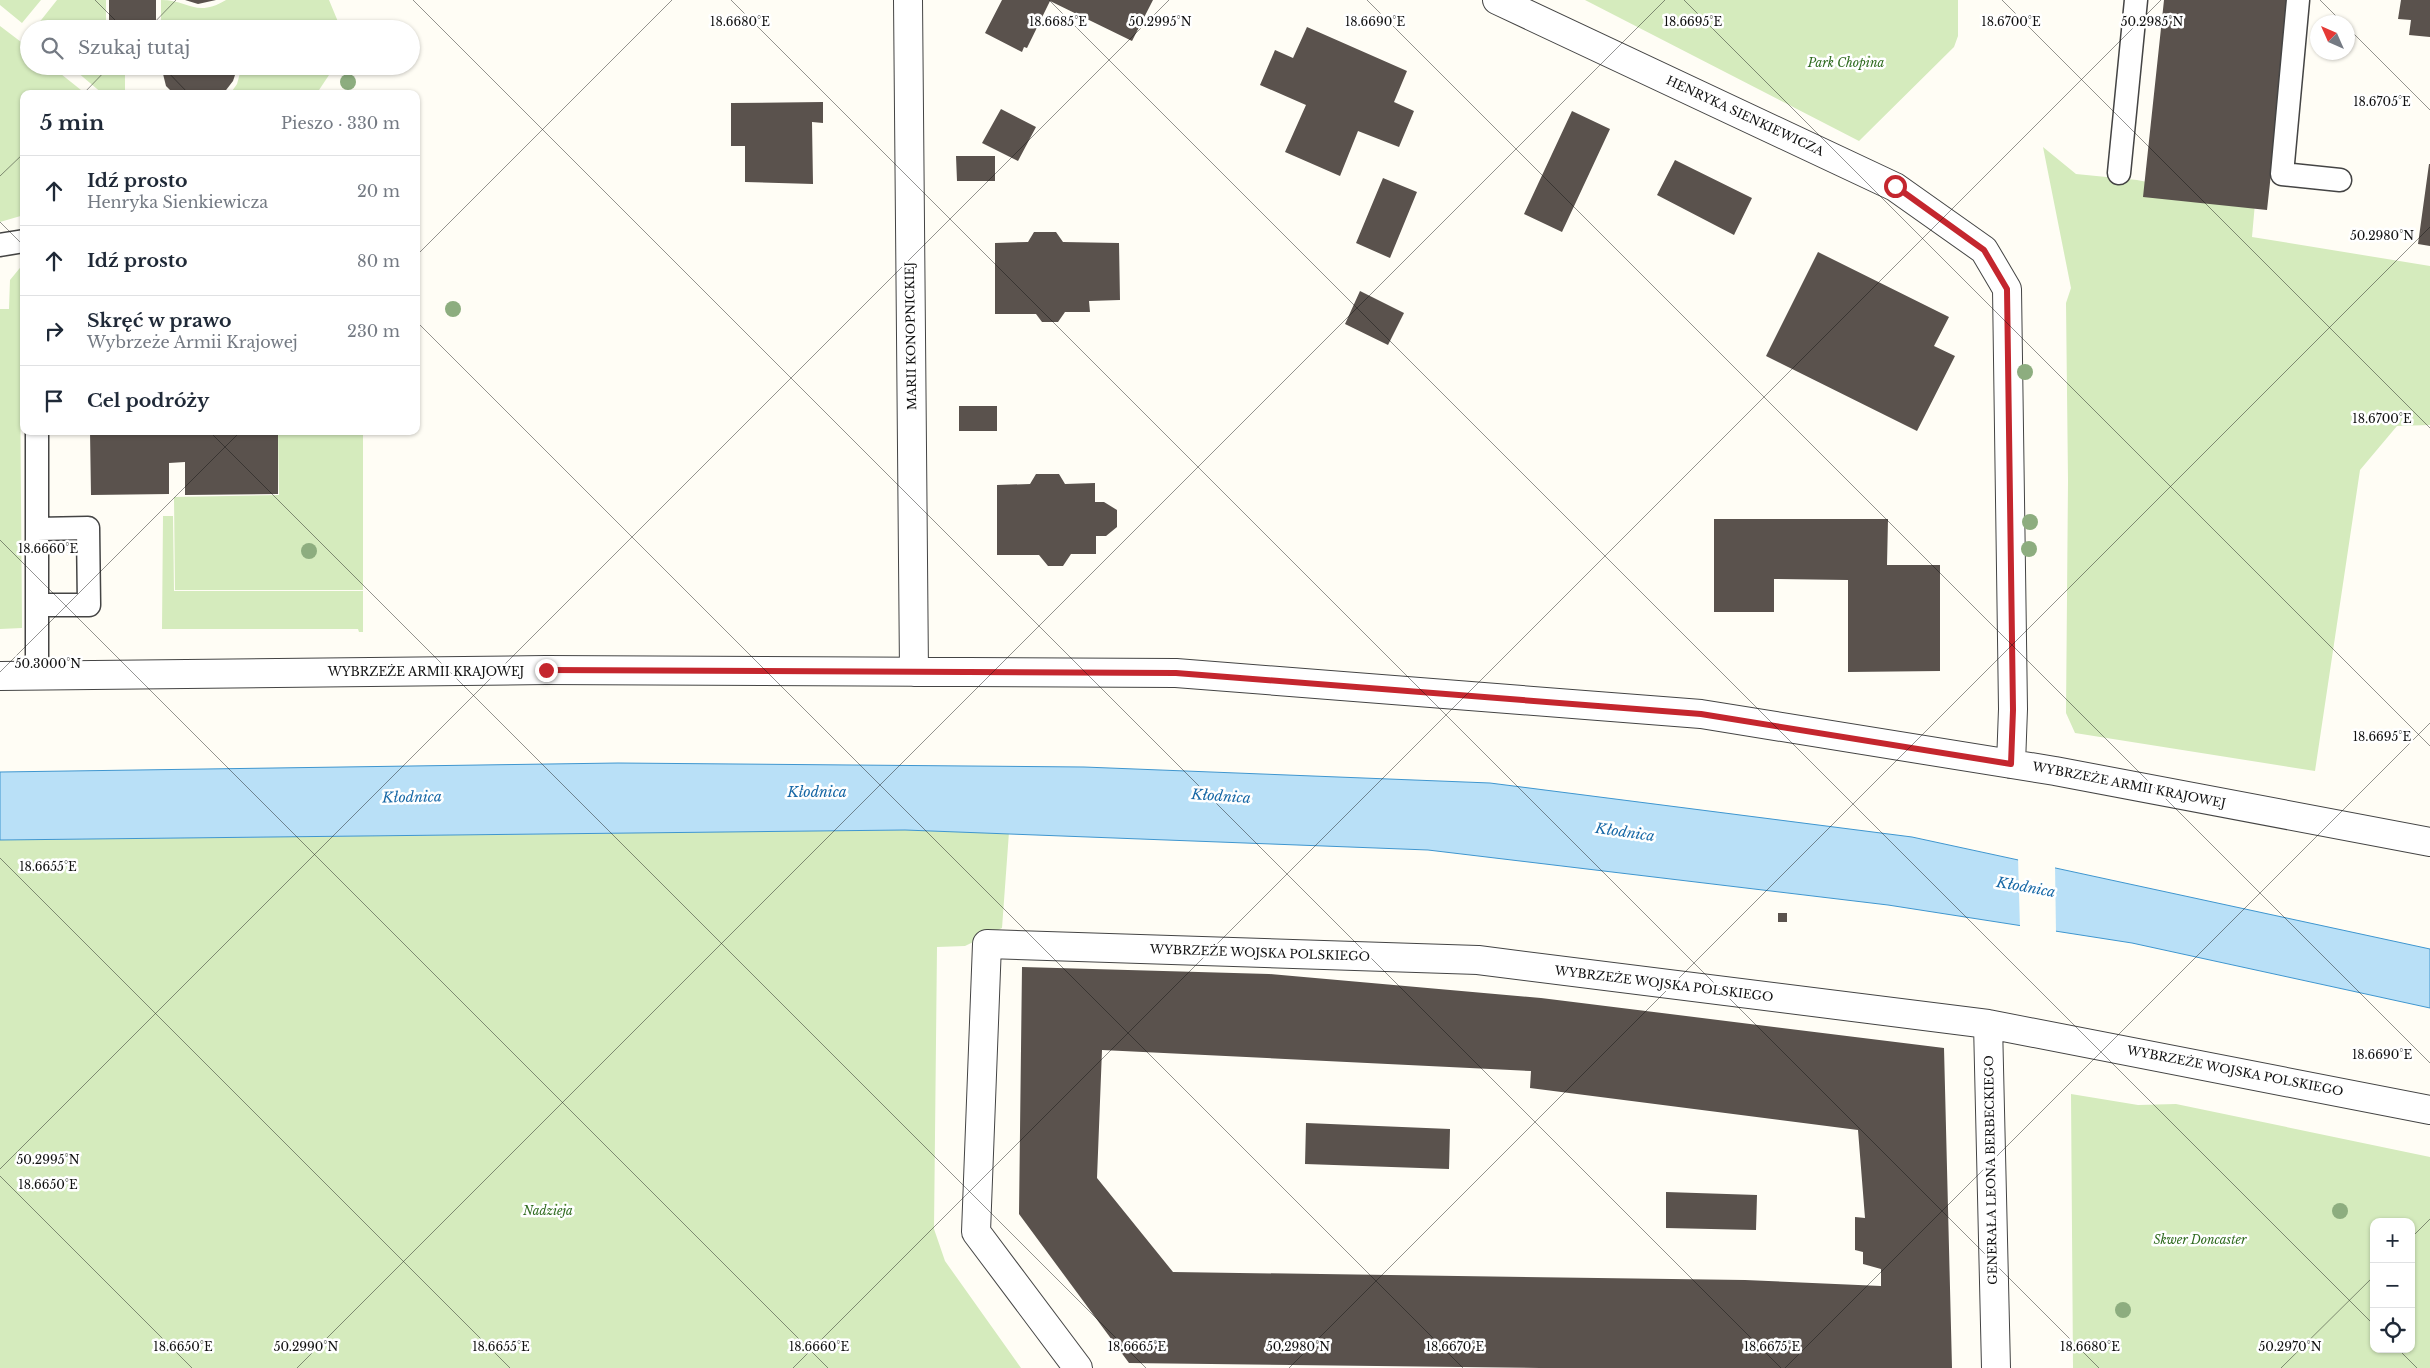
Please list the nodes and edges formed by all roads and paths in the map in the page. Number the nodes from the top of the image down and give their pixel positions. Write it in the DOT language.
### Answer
graph roads {
  1 [pos="908,0"];
  2 [pos="1497,0"];
  3 [pos="2136,0"];
  4 [pos="2298,0"];
  5 [pos="2119,173"];
  6 [pos="2340,180"];
  7 [pos="20,242"];
  8 [pos="0,245"];
  9 [pos="37,435"];
  10 [pos="37,530"];
  11 [pos="37,606"];
  12 [pos="914,672"];
  13 [pos="37,675"];
  14 [pos="0,676"];
  15 [pos="2011,764"];
  16 [pos="2430,842"];
  17 [pos="1988,1024"];
  18 [pos="2430,1110"];
  19 [pos="1078,1368"];
  20 [pos="1996,1368"];
  1 -- 12 [label="street, MARII KONOPNICKIEJ"];
  2 -- 15 [label="street, HENRYKA SIENKIEWICZA"];
  3 -- 5 [label="lane"];
  4 -- 6 [label="lane"];
  7 -- 8 [label="lane"];
  9 -- 10 [label="lane"];
  10 -- 11 [label="lane"];
  10 -- 11 [label="lane"];
  11 -- 13 [label="lane"];
  12 -- 13 [label="street, WYBRZEŻE ARMII KRAJOWEJ"];
  12 -- 15 [label="street, WYBRZEŻE ARMII KRAJOWEJ"];
  13 -- 14 [label="street, WYBRZEŻE ARMII KRAJOWEJ"];
  15 -- 16 [label="street, WYBRZEŻE ARMII KRAJOWEJ"];
  17 -- 18 [label="street, WYBRZEŻE WOJSKA POLSKIEGO"];
  17 -- 19 [label="street, WYBRZEŻE WOJSKA POLSKIEGO"];
  17 -- 20 [label="street, GENERAŁA LEONA BERBECKIEGO"];
}
